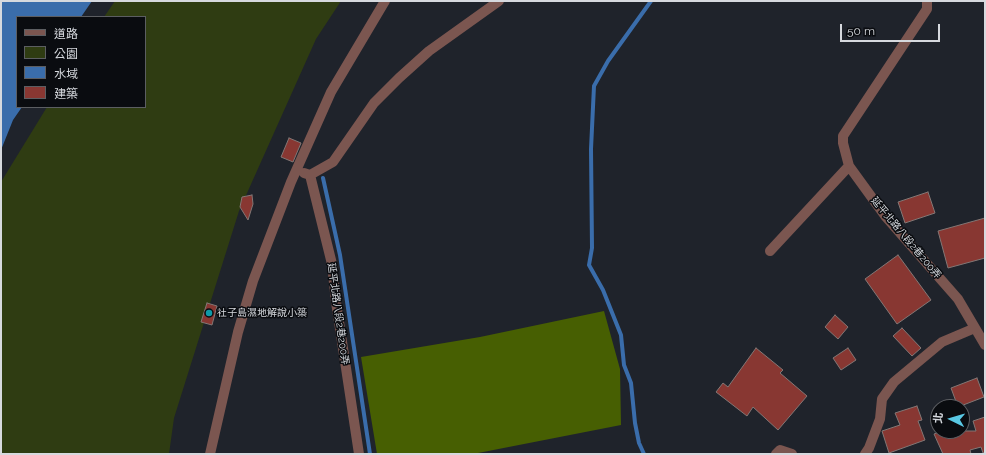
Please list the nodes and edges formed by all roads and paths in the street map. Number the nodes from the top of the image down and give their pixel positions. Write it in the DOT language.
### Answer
graph roads {
  1 [pos="385,1"];
  2 [pos="499,1"];
  3 [pos="927,1"];
  4 [pos="849,166"];
  5 [pos="296,171"];
  6 [pos="310,175"];
  7 [pos="770,251"];
  8 [pos="975,328"];
  9 [pos="985,345"];
  10 [pos="210,454"];
  11 [pos="359,454"];
  12 [pos="776,454"];
  13 [pos="792,454"];
  14 [pos="864,454"];
  1 -- 5 [label="street"];
  2 -- 6 [label="street"];
  3 -- 4 [label="street, 延平北路八段2巷200弄"];
  4 -- 7 [label="street"];
  4 -- 8 [label="street, 延平北路八段2巷200弄"];
  5 -- 6 [label="street"];
  5 -- 10 [label="street"];
  6 -- 11 [label="street, 延平北路八段2巷200弄"];
  8 -- 9 [label="street, 延平北路八段2巷200弄"];
  8 -- 14 [label="street"];
  12 -- 13 [label="street"];
}
